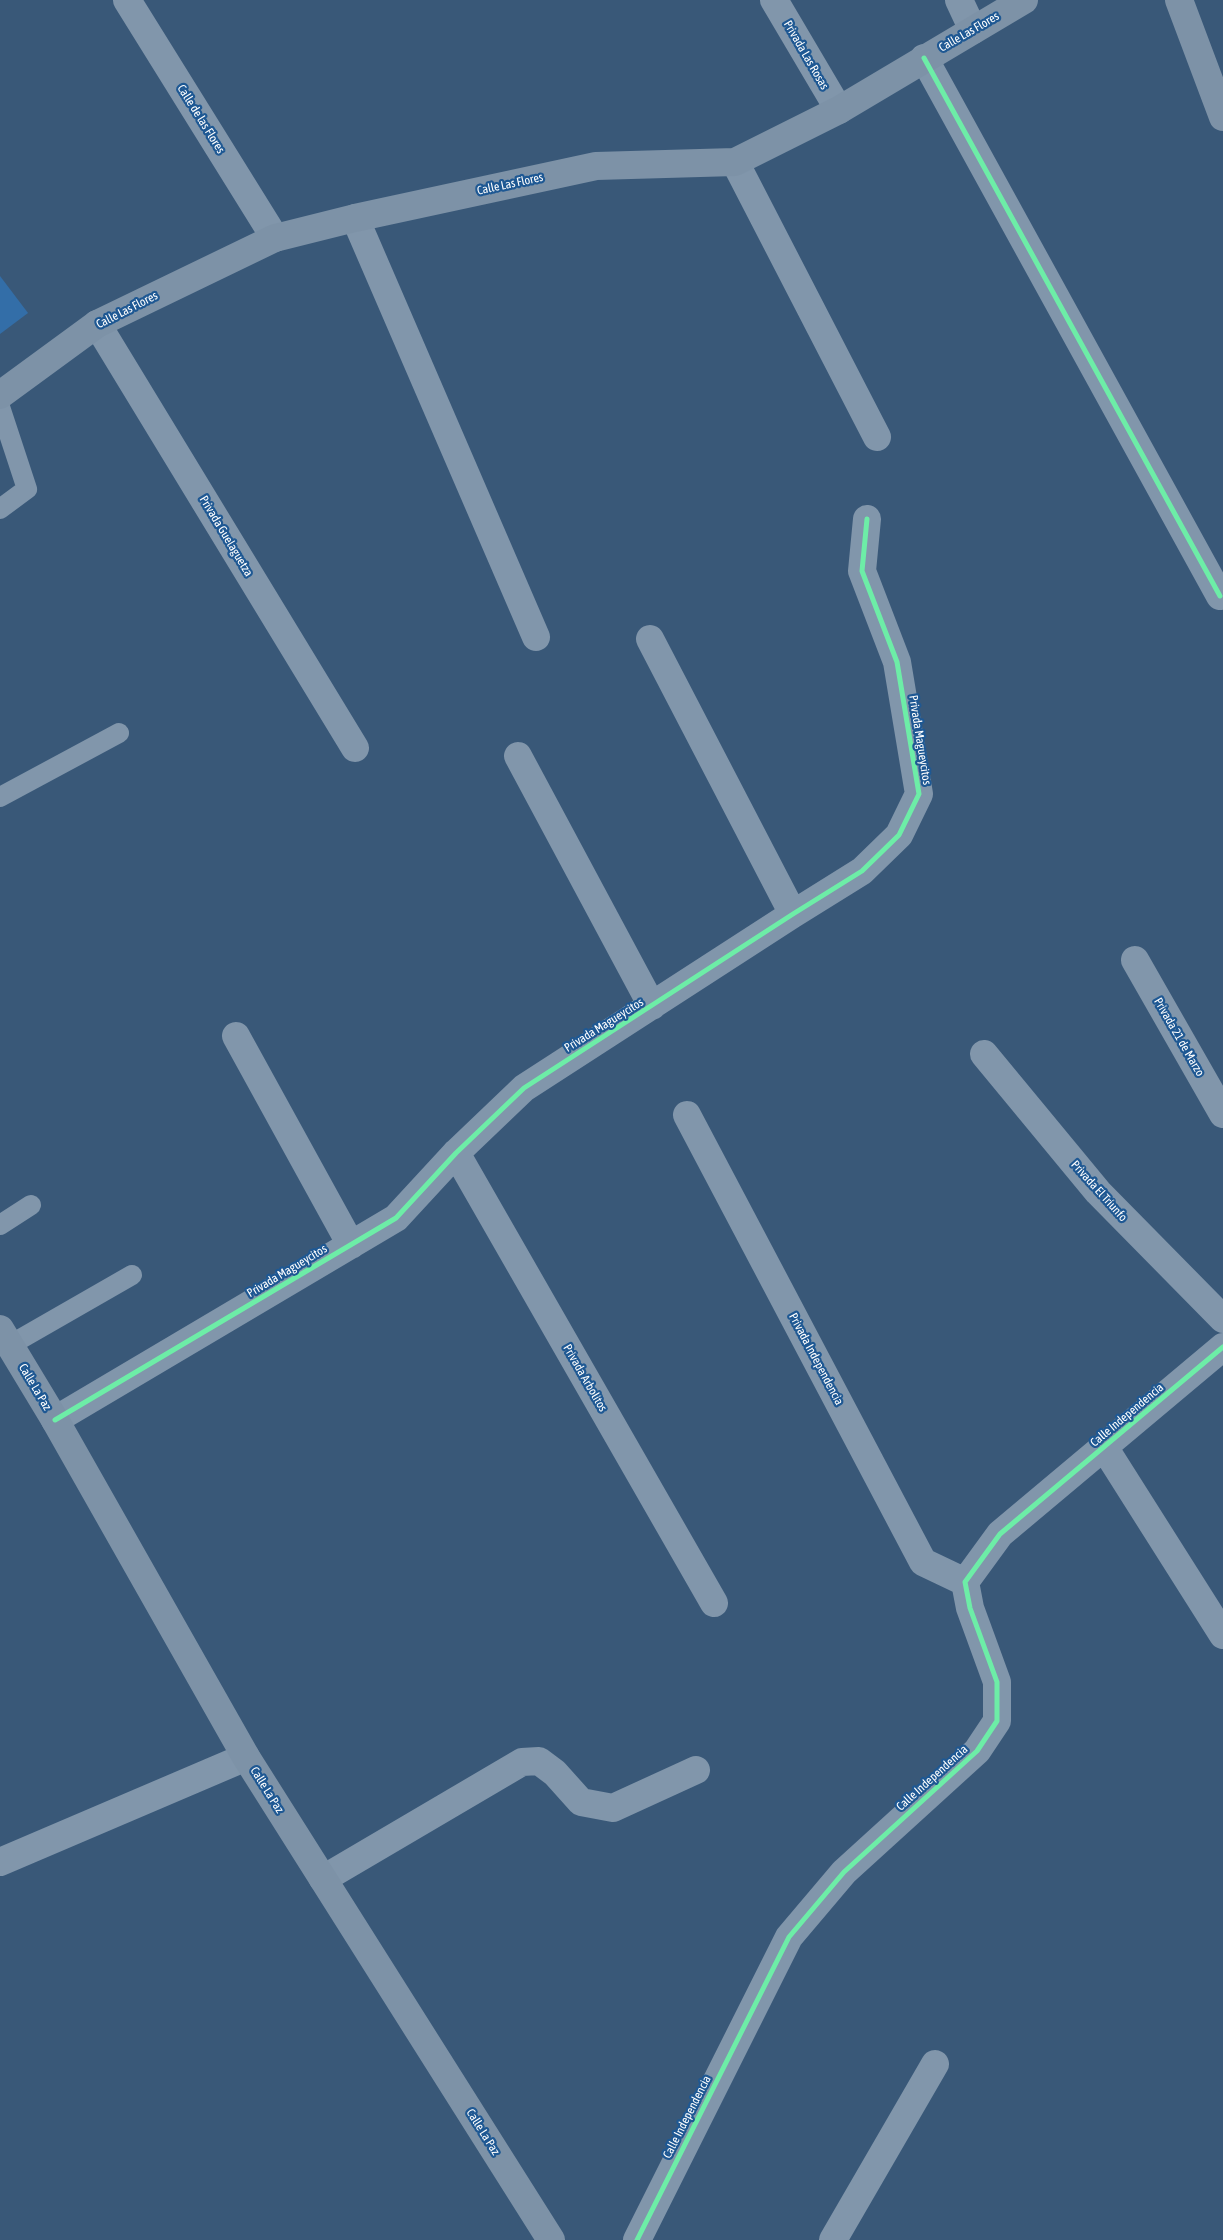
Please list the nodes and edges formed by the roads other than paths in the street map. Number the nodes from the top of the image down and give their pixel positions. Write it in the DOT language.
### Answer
graph roads {
  1 [pos="127,0"];
  2 [pos="774,0"];
  3 [pos="959,0"];
  4 [pos="1024,0"];
  5 [pos="1179,0"];
  6 [pos="973,30"];
  7 [pos="924,58"];
  8 [pos="839,110"];
  9 [pos="1223,117"];
  10 [pos="735,162"];
  11 [pos="355,218"];
  12 [pos="275,238"];
  13 [pos="97,324"];
  14 [pos="0,395"];
  15 [pos="0,407"];
  16 [pos="877,437"];
  17 [pos="0,510"];
  18 [pos="867,519"];
  19 [pos="1220,596"];
  20 [pos="536,637"];
  21 [pos="650,639"];
  22 [pos="119,733"];
  23 [pos="355,748"];
  24 [pos="518,756"];
  25 [pos="0,797"];
  26 [pos="792,914"];
  27 [pos="1135,960"];
  28 [pos="652,1006"];
  29 [pos="236,1036"];
  30 [pos="984,1054"];
  31 [pos="1223,1114"];
  32 [pos="687,1115"];
  33 [pos="456,1153"];
  34 [pos="31,1205"];
  35 [pos="0,1225"];
  36 [pos="352,1245"];
  37 [pos="132,1275"];
  38 [pos="1223,1319"];
  39 [pos="5,1337"];
  40 [pos="1223,1347"];
  41 [pos="55,1420"];
  42 [pos="1104,1447"];
  43 [pos="965,1582"];
  44 [pos="714,1603"];
  45 [pos="1223,1635"];
  46 [pos="246,1757"];
  47 [pos="696,1770"];
  48 [pos="0,1862"];
  49 [pos="323,1879"];
  50 [pos="935,2064"];
  51 [pos="552,2240"];
  52 [pos="637,2240"];
  53 [pos="833,2240"];
  1 -- 12 [label="street, Calle de las Flores"];
  2 -- 8 [label="street, Privada Las Rosas"];
  3 -- 6 [label="street"];
  4 -- 6 [label="main road, Calle Las Flores"];
  5 -- 9 [label="main road"];
  6 -- 7 [label="main road, Calle Las Flores"];
  7 -- 8 [label="main road, Calle Las Flores"];
  7 -- 19 [label="street"];
  8 -- 10 [label="main road, Calle Las Flores"];
  10 -- 11 [label="main road, Calle Las Flores"];
  10 -- 16 [label="street"];
  11 -- 12 [label="main road, Calle Las Flores"];
  11 -- 20 [label="street"];
  12 -- 13 [label="main road, Calle Las Flores"];
  13 -- 14 [label="main road, Calle Las Flores"];
  13 -- 23 [label="street, Privada Guelaguetza"];
  15 -- 17 [label="lane"];
  18 -- 26 [label="street, Privada Magueycitos"];
  21 -- 26 [label="street"];
  22 -- 25 [label="lane"];
  24 -- 28 [label="street"];
  26 -- 28 [label="street, Privada Magueycitos"];
  27 -- 31 [label="street, Privada 21 de Marzo"];
  28 -- 33 [label="street, Privada Magueycitos"];
  29 -- 36 [label="street"];
  30 -- 38 [label="street, Privada El Triunfo"];
  32 -- 43 [label="street, Privada Independencia"];
  33 -- 36 [label="street, Privada Magueycitos"];
  33 -- 44 [label="street, Privada Arbolitos"];
  34 -- 35 [label="lane"];
  36 -- 41 [label="street, Privada Magueycitos"];
  37 -- 39 [label="lane"];
  39 -- 41 [label="main road, Calle La Paz"];
  40 -- 42 [label="street, Calle Independencia"];
  41 -- 46 [label="main road, Calle La Paz"];
  42 -- 43 [label="street, Calle Independencia"];
  42 -- 45 [label="street"];
  43 -- 52 [label="street, Calle Independencia"];
  46 -- 48 [label="street"];
  46 -- 49 [label="main road, Calle La Paz"];
  47 -- 49 [label="street"];
  49 -- 51 [label="main road, Calle La Paz"];
  50 -- 53 [label="street"];
}
